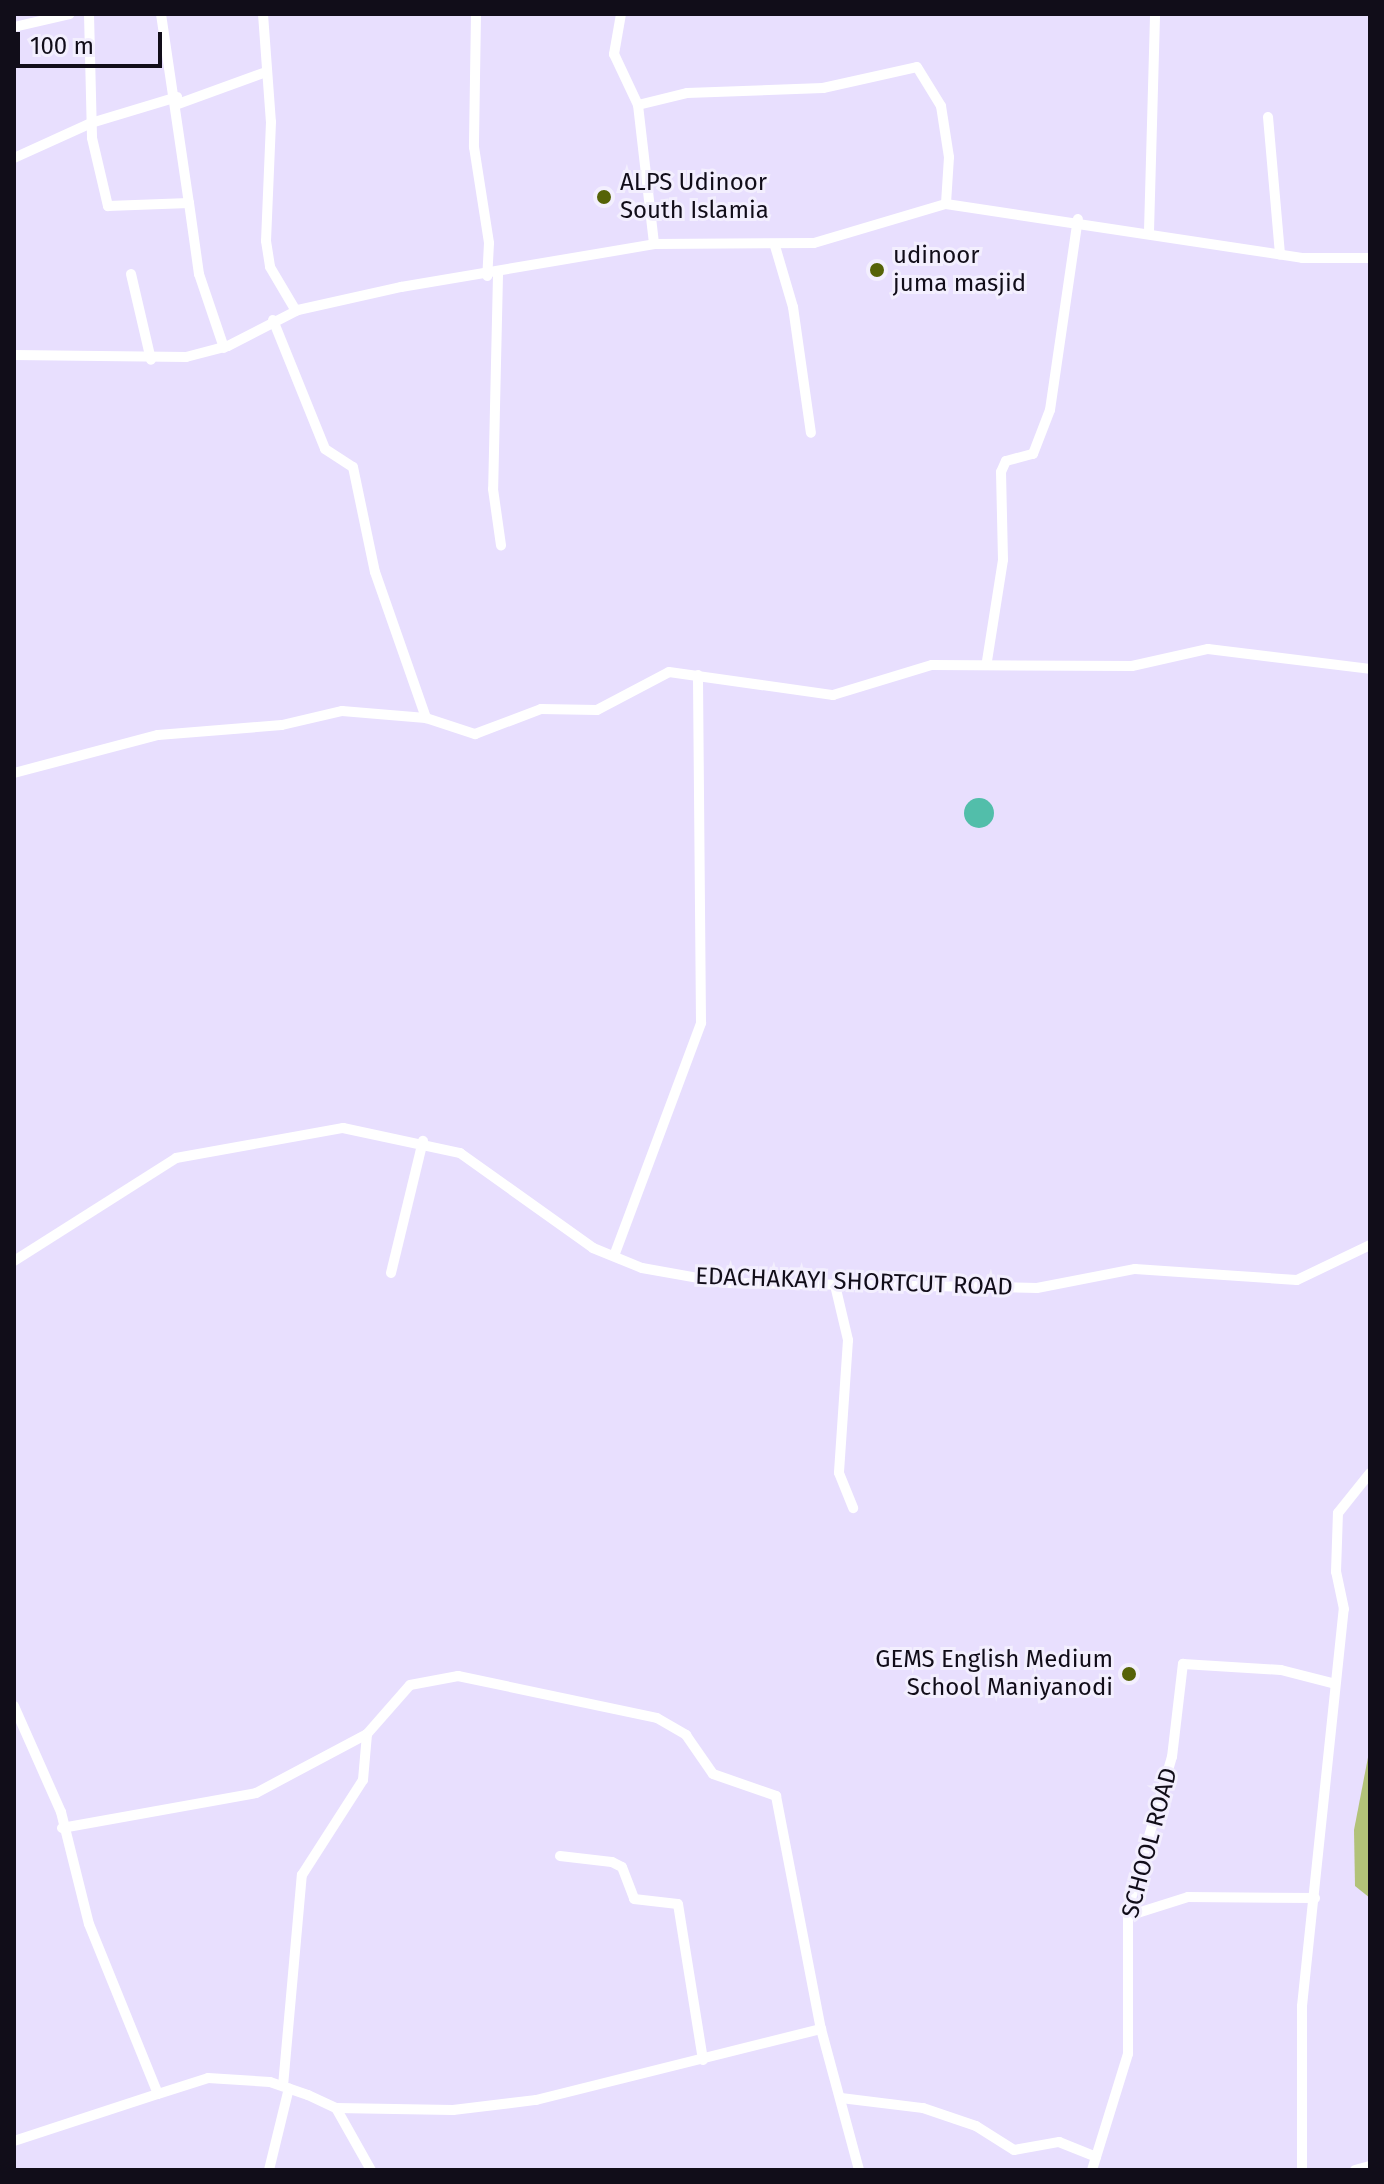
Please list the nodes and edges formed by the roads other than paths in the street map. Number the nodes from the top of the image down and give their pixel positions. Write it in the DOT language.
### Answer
graph roads {
  1 [pos="70,14"];
  2 [pos="89,14"];
  3 [pos="161,14"];
  4 [pos="263,14"];
  5 [pos="476,14"];
  6 [pos="621,14"];
  7 [pos="1155,14"];
  8 [pos="14,27"];
  9 [pos="266,72"];
  10 [pos="178,100"];
  11 [pos="638,105"];
  12 [pos="1268,117"];
  13 [pos="91,123"];
  14 [pos="14,158"];
  15 [pos="189,203"];
  16 [pos="946,204"];
  17 [pos="1078,219"];
  18 [pos="1149,231"];
  19 [pos="654,244"];
  20 [pos="775,246"];
  21 [pos="1280,254"];
  22 [pos="1370,258"];
  23 [pos="131,274"];
  24 [pos="492,276"];
  25 [pos="296,311"];
  26 [pos="273,320"];
  27 [pos="224,348"];
  28 [pos="14,355"];
  29 [pos="151,360"];
  30 [pos="811,433"];
  31 [pos="501,545"];
  32 [pos="987,661"];
  33 [pos="1370,669"];
  34 [pos="698,675"];
  35 [pos="426,718"];
  36 [pos="14,773"];
  37 [pos="423,1141"];
  38 [pos="1370,1245"];
  39 [pos="614,1256"];
  40 [pos="14,1261"];
  41 [pos="391,1273"];
  42 [pos="835,1285"];
  43 [pos="1370,1473"];
  44 [pos="853,1508"];
  45 [pos="1332,1683"];
  46 [pos="14,1706"];
  47 [pos="367,1734"];
  48 [pos="62,1828"];
  49 [pos="560,1856"];
  50 [pos="1315,1898"];
  51 [pos="1128,1916"];
  52 [pos="821,2029"];
  53 [pos="703,2060"];
  54 [pos="286,2087"];
  55 [pos="158,2094"];
  56 [pos="841,2098"];
  57 [pos="336,2108"];
  58 [pos="14,2141"];
  59 [pos="1096,2157"];
  60 [pos="1370,2166"];
  61 [pos="269,2170"];
  62 [pos="371,2170"];
  63 [pos="859,2170"];
  64 [pos="1092,2170"];
  65 [pos="1302,2170"];
  66 [pos="1355,2170"];
  1 -- 8 [label="street"];
  2 -- 13 [label="street"];
  3 -- 10 [label="street"];
  4 -- 9 [label="street"];
  5 -- 24 [label="street"];
  6 -- 11 [label="street"];
  7 -- 18 [label="street"];
  9 -- 10 [label="street"];
  9 -- 25 [label="street"];
  10 -- 13 [label="street"];
  10 -- 15 [label="street"];
  11 -- 16 [label="street"];
  11 -- 19 [label="street"];
  12 -- 21 [label="street"];
  13 -- 14 [label="street"];
  13 -- 15 [label="street"];
  15 -- 27 [label="street"];
  16 -- 17 [label="street"];
  16 -- 20 [label="street"];
  17 -- 18 [label="street"];
  17 -- 32 [label="street"];
  18 -- 21 [label="street"];
  19 -- 20 [label="street"];
  19 -- 24 [label="street"];
  20 -- 30 [label="street"];
  21 -- 22 [label="street"];
  23 -- 29 [label="street"];
  24 -- 25 [label="street"];
  24 -- 31 [label="street"];
  25 -- 26 [label="street"];
  26 -- 27 [label="street"];
  26 -- 35 [label="street"];
  27 -- 29 [label="street"];
  28 -- 29 [label="street"];
  32 -- 33 [label="street"];
  32 -- 34 [label="street"];
  34 -- 35 [label="street"];
  34 -- 39 [label="street"];
  35 -- 36 [label="street"];
  37 -- 39 [label="street, EDACHAKAYI SHORTCUT ROAD"];
  37 -- 40 [label="street, EDACHAKAYI SHORTCUT ROAD"];
  37 -- 41 [label="street"];
  38 -- 42 [label="street, EDACHAKAYI SHORTCUT ROAD"];
  39 -- 42 [label="street, EDACHAKAYI SHORTCUT ROAD"];
  42 -- 44 [label="street"];
  43 -- 45 [label="street"];
  45 -- 50 [label="street"];
  45 -- 51 [label="street, SCHOOL ROAD"];
  46 -- 48 [label="street"];
  47 -- 48 [label="street"];
  47 -- 52 [label="street"];
  47 -- 54 [label="street"];
  48 -- 55 [label="street"];
  49 -- 53 [label="street"];
  50 -- 51 [label="street"];
  50 -- 65 [label="street"];
  51 -- 59 [label="street, SCHOOL ROAD"];
  52 -- 53 [label="street"];
  52 -- 56 [label="street"];
  53 -- 57 [label="street"];
  54 -- 55 [label="street"];
  54 -- 57 [label="street"];
  54 -- 61 [label="street"];
  55 -- 58 [label="street"];
  56 -- 59 [label="street"];
  56 -- 63 [label="street"];
  57 -- 62 [label="street"];
  59 -- 64 [label="street, SCHOOL ROAD"];
  60 -- 66 [label="street"];
}
